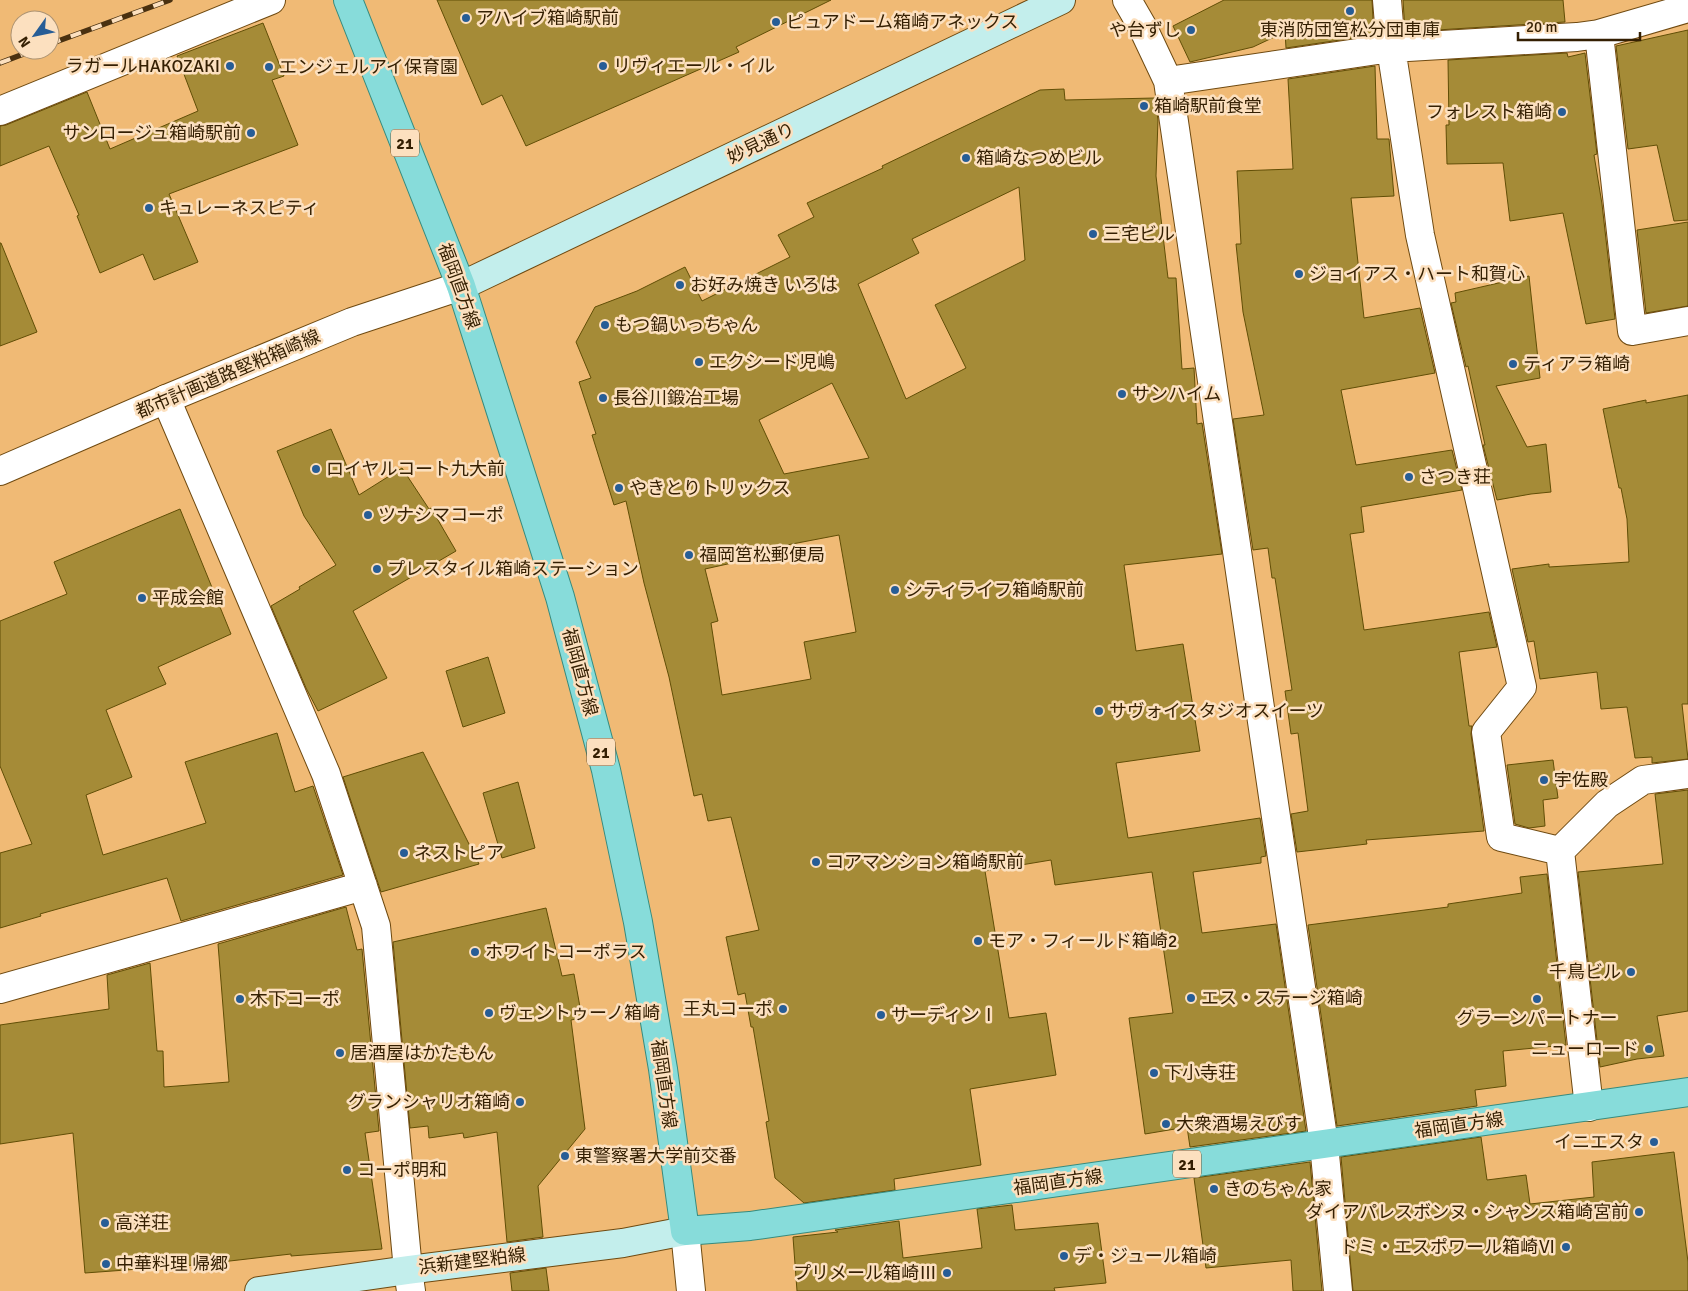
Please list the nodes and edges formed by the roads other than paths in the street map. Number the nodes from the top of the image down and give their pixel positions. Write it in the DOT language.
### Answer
graph roads {
  1 [pos="271,0"];
  2 [pos="348,0"];
  3 [pos="1060,0"];
  4 [pos="1127,0"];
  5 [pos="1387,0"];
  6 [pos="1688,8"];
  7 [pos="1599,34"];
  8 [pos="1391,48"];
  9 [pos="1168,81"];
  10 [pos="0,111"];
  11 [pos="461,286"];
  12 [pos="1688,321"];
  13 [pos="166,399"];
  14 [pos="0,471"];
  15 [pos="1688,774"];
  16 [pos="1560,851"];
  17 [pos="362,886"];
  18 [pos="0,989"];
  19 [pos="1688,1092"];
  20 [pos="1590,1107"];
  21 [pos="1324,1144"];
  22 [pos="685,1231"];
  23 [pos="409,1280"];
  24 [pos="260,1291"];
  25 [pos="692,1291"];
  26 [pos="1338,1291"];
  1 -- 10 [label="street"];
  2 -- 11 [label="main road, 福岡直方線 / 21"];
  3 -- 11 [label="main road, 妙見通り"];
  4 -- 9 [label="street"];
  5 -- 8 [label="street"];
  6 -- 7 [label="street"];
  7 -- 8 [label="street"];
  7 -- 12 [label="street"];
  8 -- 9 [label="street"];
  8 -- 16 [label="street"];
  9 -- 21 [label="street"];
  11 -- 13 [label="street, 都市計画道路堅粕箱崎線"];
  11 -- 22 [label="main road, 福岡直方線 / 21"];
  13 -- 14 [label="street, 都市計画道路堅粕箱崎線"];
  13 -- 17 [label="street"];
  15 -- 16 [label="street"];
  16 -- 20 [label="street"];
  17 -- 18 [label="street"];
  17 -- 23 [label="street"];
  19 -- 20 [label="main road, 福岡直方線 / 21"];
  20 -- 21 [label="main road, 福岡直方線 / 21"];
  21 -- 22 [label="main road, 福岡直方線 / 21"];
  21 -- 26 [label="street"];
  22 -- 23 [label="main road, 浜新建堅粕線"];
  22 -- 25 [label="street, 21"];
  23 -- 24 [label="main road, 浜新建堅粕線"];
}
